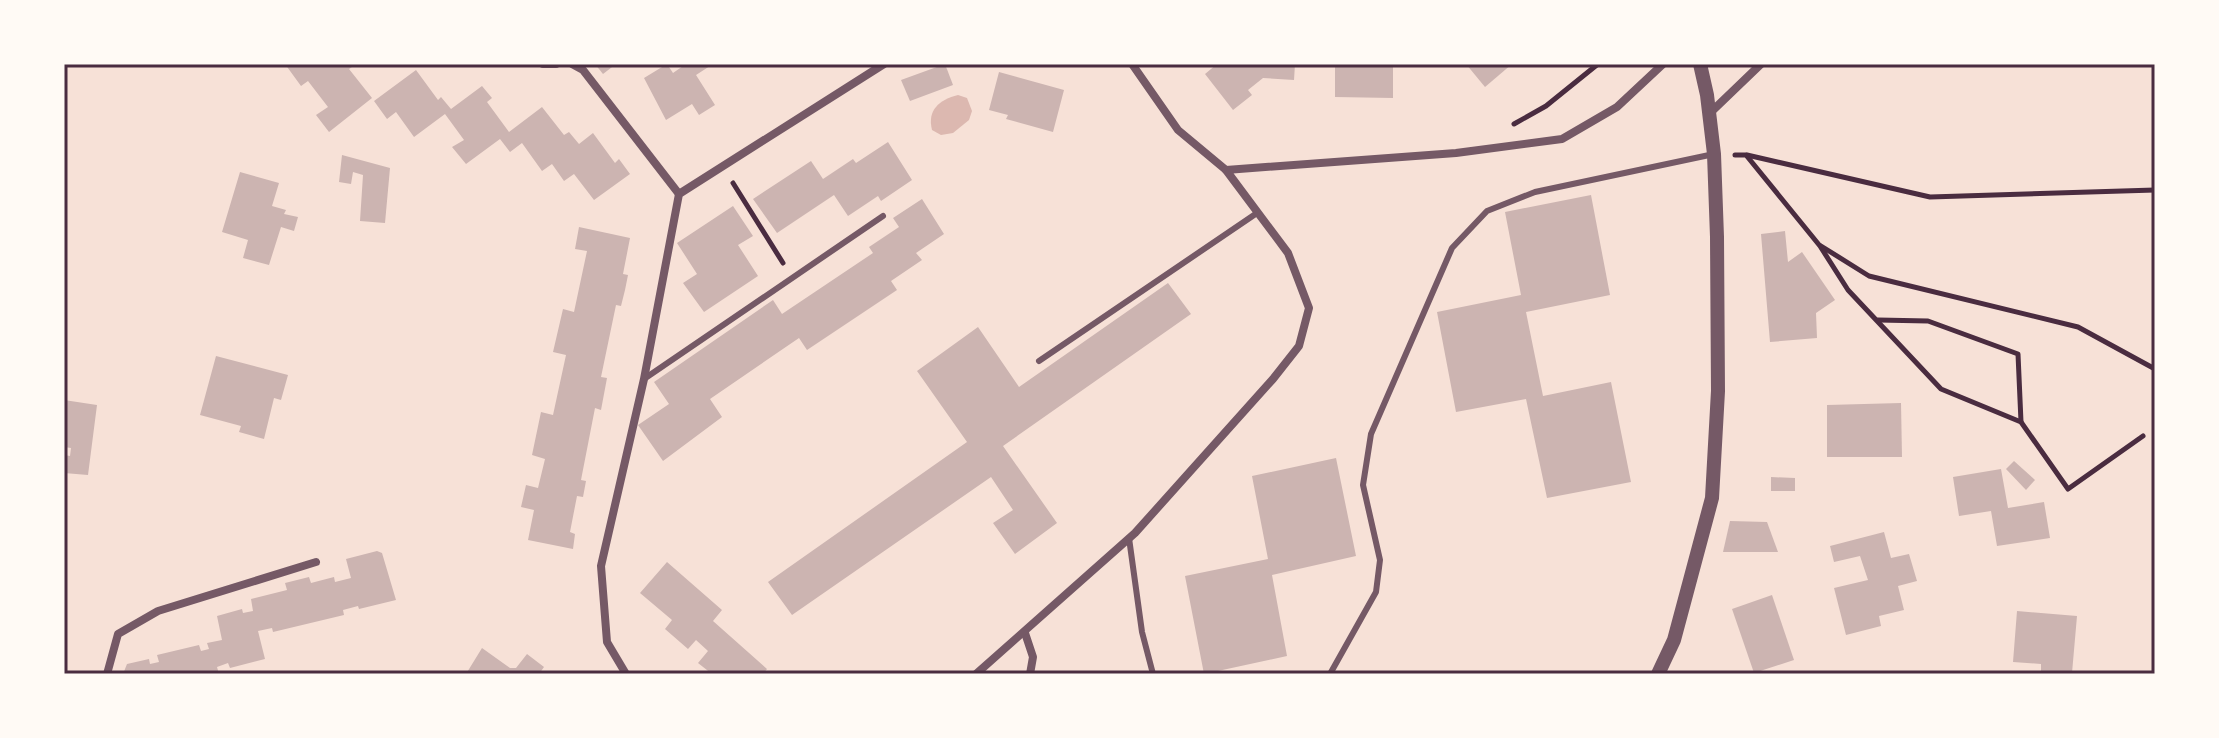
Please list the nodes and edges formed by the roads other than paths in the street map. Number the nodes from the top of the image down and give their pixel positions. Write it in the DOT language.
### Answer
graph roads {
  1 [pos="543,64"];
  2 [pos="556,64"];
  3 [pos="572,64"];
  4 [pos="884,64"];
  5 [pos="1132,64"];
  6 [pos="1663,64"];
  7 [pos="1700,64"];
  8 [pos="1761,64"];
  9 [pos="1709,114"];
  10 [pos="1714,154"];
  11 [pos="1226,170"];
  12 [pos="679,194"];
  13 [pos="1257,213"];
  14 [pos="883,216"];
  15 [pos="1039,361"];
  16 [pos="644,379"];
  17 [pos="1129,538"];
  18 [pos="316,562"];
  19 [pos="1025,633"];
  20 [pos="623,673"];
  21 [pos="107,674"];
  22 [pos="976,674"];
  23 [pos="1030,674"];
  24 [pos="1153,674"];
  25 [pos="1330,674"];
  26 [pos="1658,674"];
  1 -- 2 [label="street"];
  3 -- 12 [label="street"];
  4 -- 12 [label="street"];
  5 -- 11 [label="street"];
  6 -- 11 [label="street"];
  7 -- 9 [label="street"];
  8 -- 9 [label="street"];
  9 -- 10 [label="street"];
  10 -- 25 [label="lane"];
  10 -- 26 [label="street"];
  11 -- 13 [label="street"];
  12 -- 16 [label="street"];
  13 -- 15 [label="lane"];
  13 -- 17 [label="street"];
  14 -- 16 [label="lane"];
  16 -- 20 [label="street"];
  17 -- 19 [label="street"];
  17 -- 24 [label="lane"];
  18 -- 21 [label="street"];
  19 -- 22 [label="street"];
  19 -- 23 [label="street"];
}
